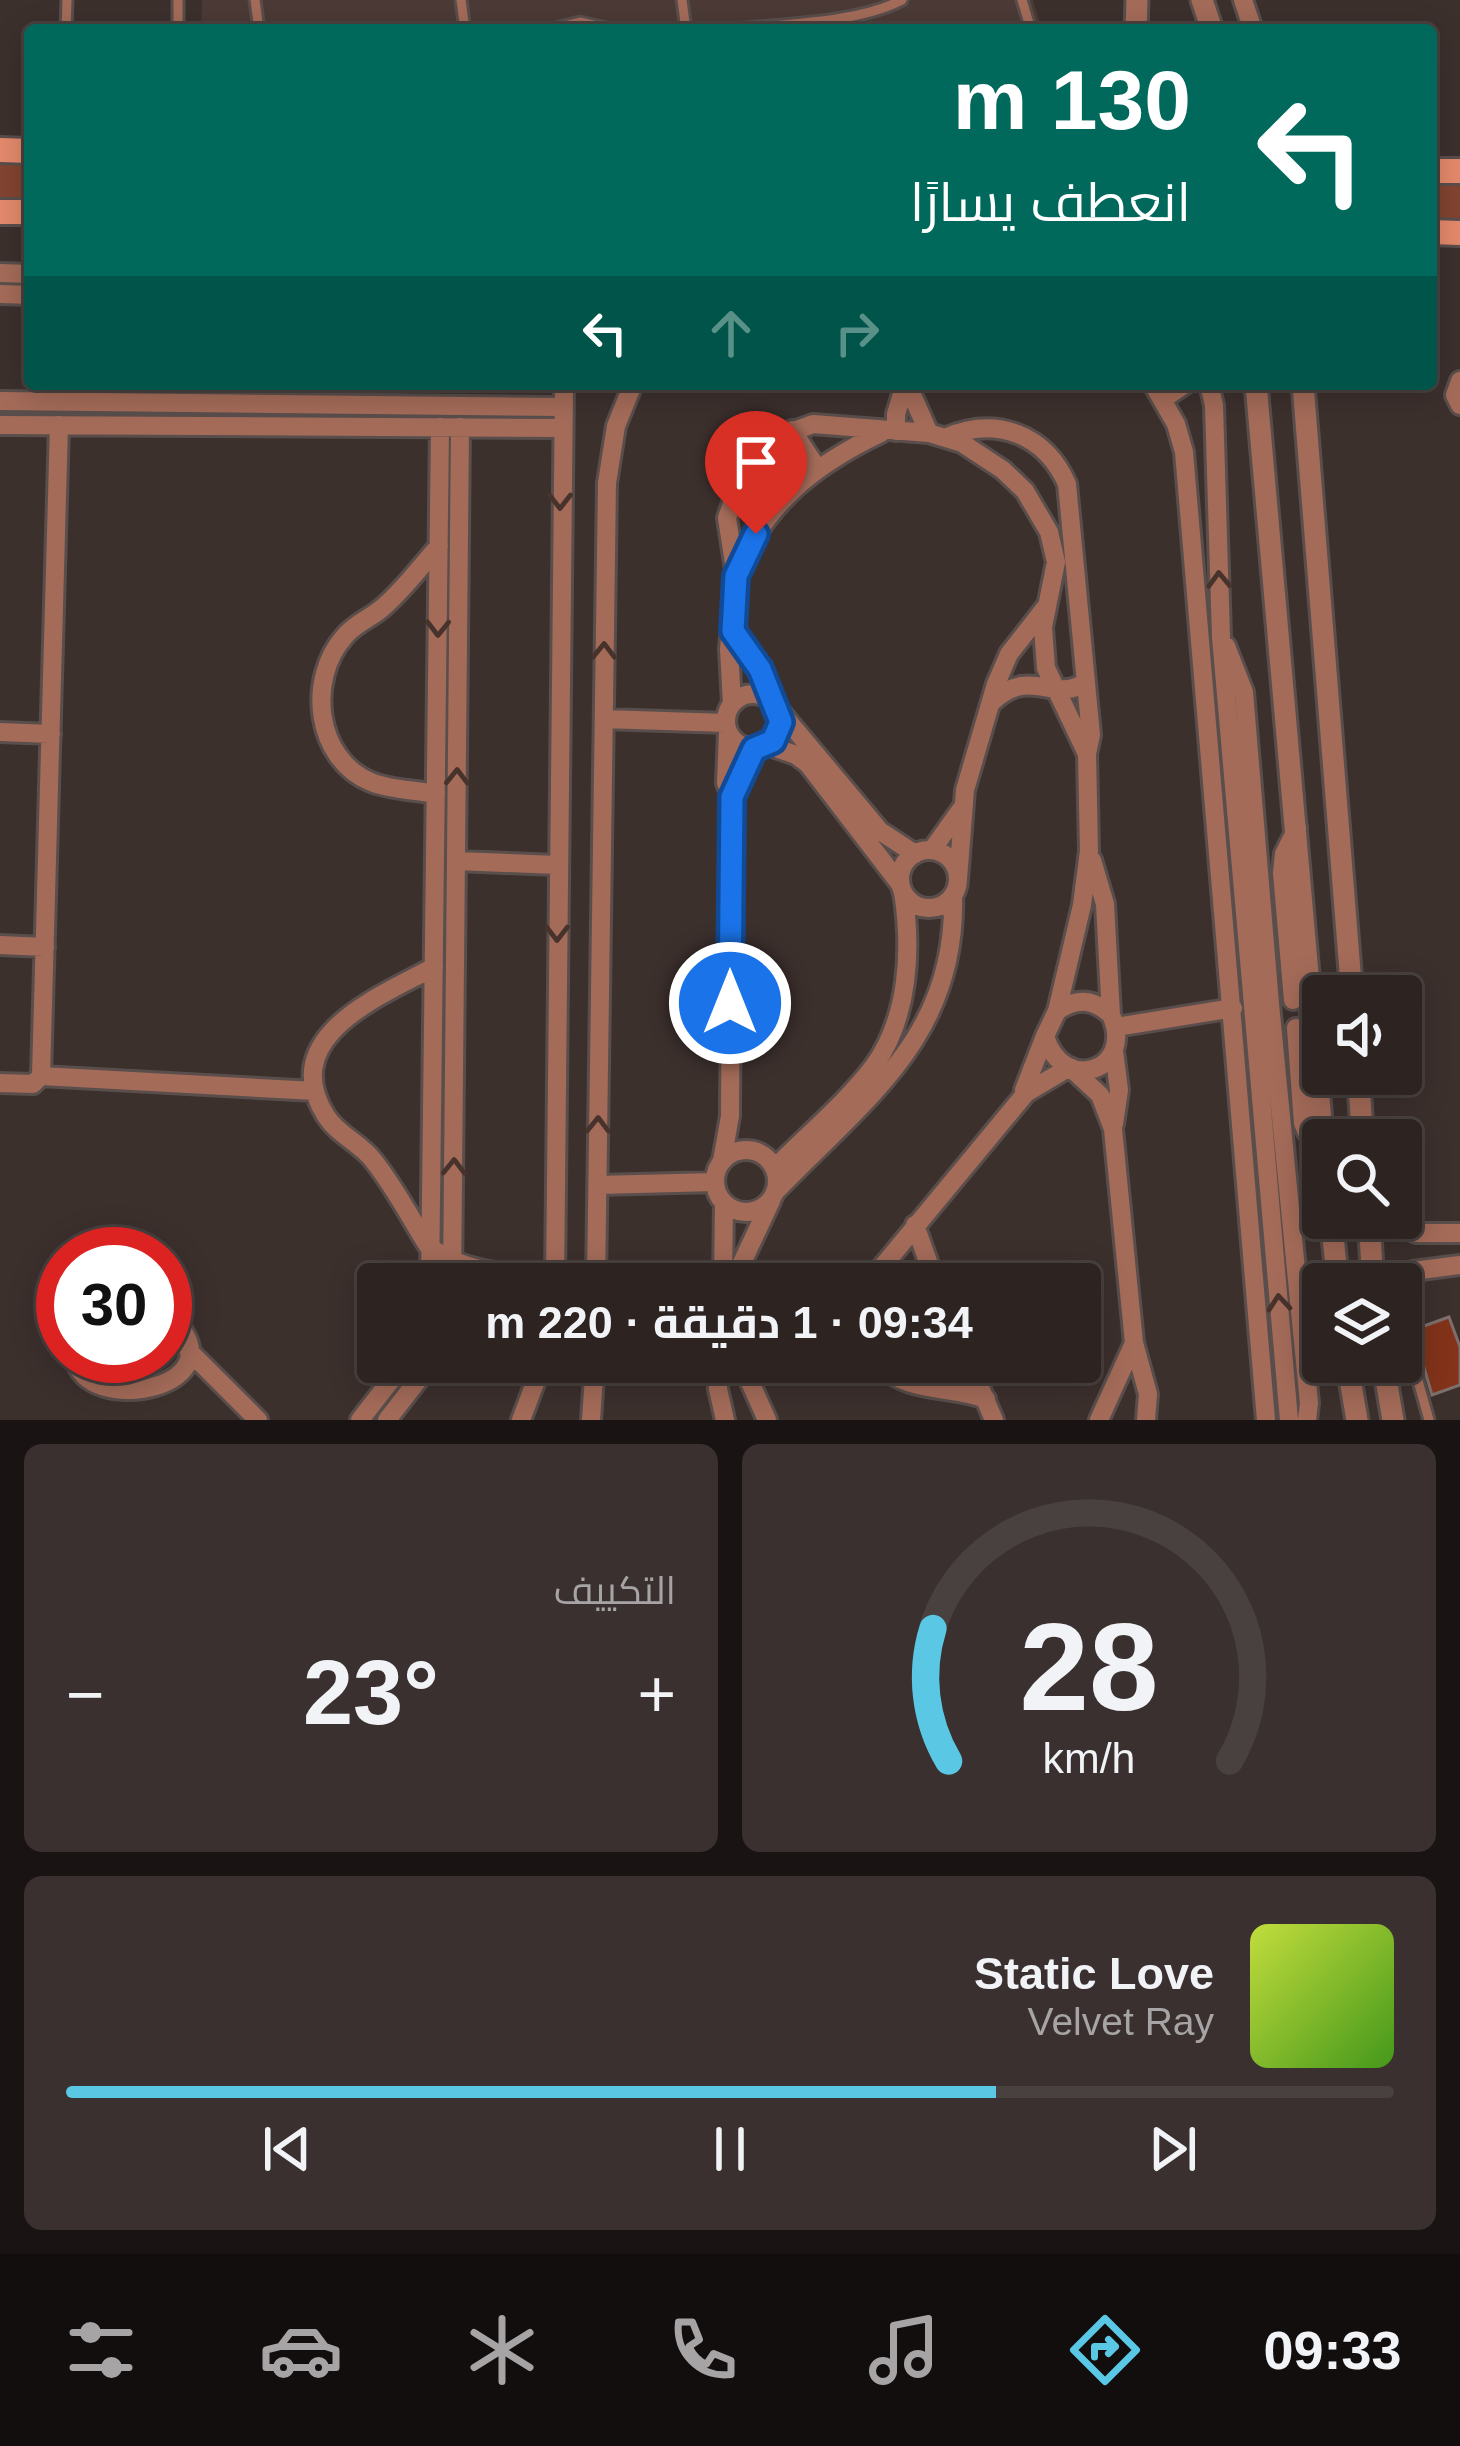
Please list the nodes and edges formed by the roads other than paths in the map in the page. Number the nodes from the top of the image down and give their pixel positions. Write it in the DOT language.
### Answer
graph roads {
  1 [pos="902,0"];
  2 [pos="781,24"];
  3 [pos="1460,381"];
  4 [pos="563,390"];
  5 [pos="631,390"];
  6 [pos="904,390"];
  7 [pos="910,390"];
  8 [pos="1210,390"];
  9 [pos="1257,390"];
  10 [pos="1304,390"];
  11 [pos="1158,391"];
  12 [pos="242,393"];
  13 [pos="0,401"];
  14 [pos="1460,405"];
  15 [pos="562,407"];
  16 [pos="0,425"];
  17 [pos="59,425"];
  18 [pos="450,427"];
  19 [pos="560,428"];
  20 [pos="793,430"];
  21 [pos="1010,430"];
  22 [pos="891,431"];
  23 [pos="938,435"];
  24 [pos="990,460"];
  25 [pos="818,468"];
  26 [pos="1064,476"];
  27 [pos="735,485"];
  28 [pos="1034,504"];
  29 [pos="769,514"];
  30 [pos="439,547"];
  31 [pos="736,576"];
  32 [pos="1046,606"];
  33 [pos="1080,618"];
  34 [pos="733,631"];
  35 [pos="1221,638"];
  36 [pos="1085,682"];
  37 [pos="1052,687"];
  38 [pos="993,701"];
  39 [pos="773,704"];
  40 [pos="604,719"];
  41 [pos="728,720"];
  42 [pos="0,732"];
  43 [pos="50,734"];
  44 [pos="761,747"];
  45 [pos="1087,754"];
  46 [pos="833,784"];
  47 [pos="436,794"];
  48 [pos="732,797"];
  49 [pos="962,808"];
  50 [pos="1089,851"];
  51 [pos="923,852"];
  52 [pos="457,861"];
  53 [pos="557,866"];
  54 [pos="902,888"];
  55 [pos="956,888"];
  56 [pos="0,945"];
  57 [pos="45,947"];
  58 [pos="434,967"];
  59 [pos="1302,975"];
  60 [pos="1350,975"];
  61 [pos="1302,999"];
  62 [pos="1270,1004"];
  63 [pos="1233,1008"];
  64 [pos="1057,1011"];
  65 [pos="1114,1021"];
  66 [pos="1302,1026"];
  67 [pos="1273,1030"];
  68 [pos="1045,1036"];
  69 [pos="1114,1051"];
  70 [pos="1071,1069"];
  71 [pos="880,1071"];
  72 [pos="41,1076"];
  73 [pos="0,1083"];
  74 [pos="315,1090"];
  75 [pos="1016,1105"];
  76 [pos="730,1116"];
  77 [pos="1113,1129"];
  78 [pos="753,1150"];
  79 [pos="722,1161"];
  80 [pos="775,1168"];
  81 [pos="715,1182"];
  82 [pos="598,1185"];
  83 [pos="774,1195"];
  84 [pos="724,1204"];
  85 [pos="915,1225"];
  86 [pos="1422,1232"];
  87 [pos="1460,1233"];
  88 [pos="1439,1234"];
  89 [pos="428,1246"];
  90 [pos="429,1263"];
  91 [pos="453,1263"];
  92 [pos="555,1263"];
  93 [pos="596,1263"];
  94 [pos="727,1263"];
  95 [pos="739,1263"];
  96 [pos="884,1263"];
  97 [pos="928,1263"];
  98 [pos="1451,1265"];
  99 [pos="1134,1343"];
  100 [pos="192,1354"];
  101 [pos="81,1383"];
  102 [pos="182,1383"];
  103 [pos="389,1383"];
  104 [pos="416,1383"];
  105 [pos="535,1383"];
  106 [pos="593,1383"];
  107 [pos="718,1383"];
  108 [pos="750,1383"];
  109 [pos="907,1383"];
  110 [pos="947,1383"];
  111 [pos="978,1383"];
  112 [pos="1351,1383"];
  113 [pos="1387,1383"];
  114 [pos="1419,1383"];
  115 [pos="942,1388"];
  116 [pos="986,1400"];
  117 [pos="101,1406"];
  118 [pos="161,1407"];
  119 [pos="764,1415"];
  120 [pos="1110,1416"];
  121 [pos="259,1420"];
  122 [pos="360,1420"];
  123 [pos="387,1420"];
  124 [pos="521,1420"];
  125 [pos="590,1420"];
  126 [pos="724,1420"];
  127 [pos="740,1420"];
  128 [pos="994,1420"];
  129 [pos="1146,1420"];
  130 [pos="1266,1420"];
  131 [pos="1289,1420"];
  132 [pos="1307,1420"];
  133 [pos="1358,1420"];
  134 [pos="1393,1420"];
  135 [pos="1429,1420"];
  1 -- 2 [label="lane"];
  3 -- 14 [label="street"];
  4 -- 15 [label="street"];
  40 -- 5 [label="street, one-way"];
  6 -- 22 [label="street"];
  7 -- 23 [label="street"];
  35 -- 8 [label="street, one-way"];
  9 -- 59 [label="street"];
  10 -- 60 [label="street"];
  11 -- 63 [label="street"];
  12 -- 13 [label="street"];
  12 -- 15 [label="street"];
  15 -- 19 [label="street"];
  16 -- 17 [label="street"];
  17 -- 18 [label="street"];
  17 -- 43 [label="street"];
  18 -- 19 [label="street"];
  18 -- 30 [label="street"];
  52 -- 18 [label="street, one-way"];
  19 -- 53 [label="street, one-way"];
  20 -- 22 [label="street"];
  20 -- 25 [label="street"];
  20 -- 27 [label="street"];
  21 -- 23 [label="street"];
  21 -- 24 [label="street"];
  21 -- 26 [label="street"];
  22 -- 23 [label="street"];
  22 -- 25 [label="street"];
  23 -- 24 [label="street"];
  24 -- 28 [label="street"];
  25 -- 29 [label="street"];
  26 -- 28 [label="street"];
  26 -- 33 [label="street"];
  27 -- 29 [label="street"];
  27 -- 31 [label="street"];
  28 -- 32 [label="street"];
  29 -- 31 [label="street"];
  30 -- 47 [label="street, one-way"];
  30 -- 47 [label="street"];
  31 -- 34 [label="street"];
  32 -- 33 [label="street"];
  32 -- 37 [label="street"];
  32 -- 38 [label="street"];
  33 -- 36 [label="street"];
  34 -- 39 [label="street"];
  34 -- 41 [label="street"];
  35 -- 62 [label="street"];
  131 -- 35 [label="street, one-way"];
  36 -- 37 [label="street"];
  36 -- 45 [label="street"];
  37 -- 38 [label="street"];
  37 -- 45 [label="street"];
  38 -- 49 [label="street"];
  39 -- 41 [label="street"];
  39 -- 44 [label="street"];
  39 -- 46 [label="street"];
  40 -- 41 [label="street"];
  82 -- 40 [label="street, one-way"];
  41 -- 44 [label="street"];
  41 -- 48 [label="street"];
  42 -- 43 [label="street"];
  43 -- 57 [label="street"];
  44 -- 46 [label="street"];
  44 -- 48 [label="street"];
  45 -- 50 [label="street"];
  46 -- 51 [label="street"];
  46 -- 54 [label="street"];
  47 -- 58 [label="street"];
  48 -- 76 [label="street"];
  49 -- 51 [label="street"];
  49 -- 55 [label="street"];
  50 -- 64 [label="street"];
  50 -- 65 [label="street"];
  51 -- 54 [label="street"];
  51 -- 55 [label="street"];
  52 -- 53 [label="street"];
  91 -- 52 [label="street, one-way"];
  53 -- 92 [label="street, one-way"];
  54 -- 55 [label="street"];
  54 -- 71 [label="street"];
  55 -- 71 [label="street"];
  56 -- 57 [label="street"];
  57 -- 72 [label="street"];
  58 -- 74 [label="street"];
  58 -- 89 [label="street"];
  61 -- 62 [label="street"];
  62 -- 67 [label="street"];
  63 -- 65 [label="street"];
  63 -- 130 [label="street"];
  64 -- 65 [label="street"];
  64 -- 68 [label="street"];
  65 -- 69 [label="street"];
  66 -- 67 [label="street"];
  67 -- 132 [label="street"];
  68 -- 70 [label="street"];
  68 -- 75 [label="street"];
  69 -- 70 [label="street"];
  69 -- 77 [label="street"];
  70 -- 75 [label="street"];
  70 -- 77 [label="street"];
  71 -- 80 [label="street"];
  71 -- 83 [label="street"];
  72 -- 73 [label="street"];
  72 -- 74 [label="street"];
  74 -- 89 [label="street"];
  75 -- 85 [label="street"];
  76 -- 78 [label="street"];
  76 -- 79 [label="street"];
  77 -- 99 [label="street"];
  78 -- 79 [label="street"];
  78 -- 80 [label="street"];
  79 -- 81 [label="street"];
  80 -- 83 [label="street"];
  81 -- 82 [label="street"];
  81 -- 84 [label="street"];
  82 -- 93 [label="street"];
  83 -- 84 [label="street"];
  83 -- 95 [label="street"];
  84 -- 94 [label="street"];
  85 -- 96 [label="street"];
  85 -- 97 [label="street"];
  86 -- 88 [label="street"];
  87 -- 88 [label="street"];
  88 -- 98 [label="street"];
  89 -- 90 [label="street"];
  89 -- 91 [label="street"];
  99 -- 120 [label="street"];
  99 -- 129 [label="street"];
  100 -- 121 [label="street"];
  101 -- 117 [label="street"];
  102 -- 118 [label="street"];
  103 -- 122 [label="street"];
  104 -- 123 [label="street"];
  105 -- 124 [label="street"];
  106 -- 125 [label="street"];
  107 -- 126 [label="street"];
  108 -- 119 [label="street"];
  109 -- 115 [label="street"];
  110 -- 115 [label="street"];
  111 -- 116 [label="street"];
  112 -- 133 [label="street"];
  113 -- 134 [label="street"];
  114 -- 135 [label="lane"];
  115 -- 116 [label="street"];
  116 -- 128 [label="street"];
  119 -- 127 [label="street"];
}
